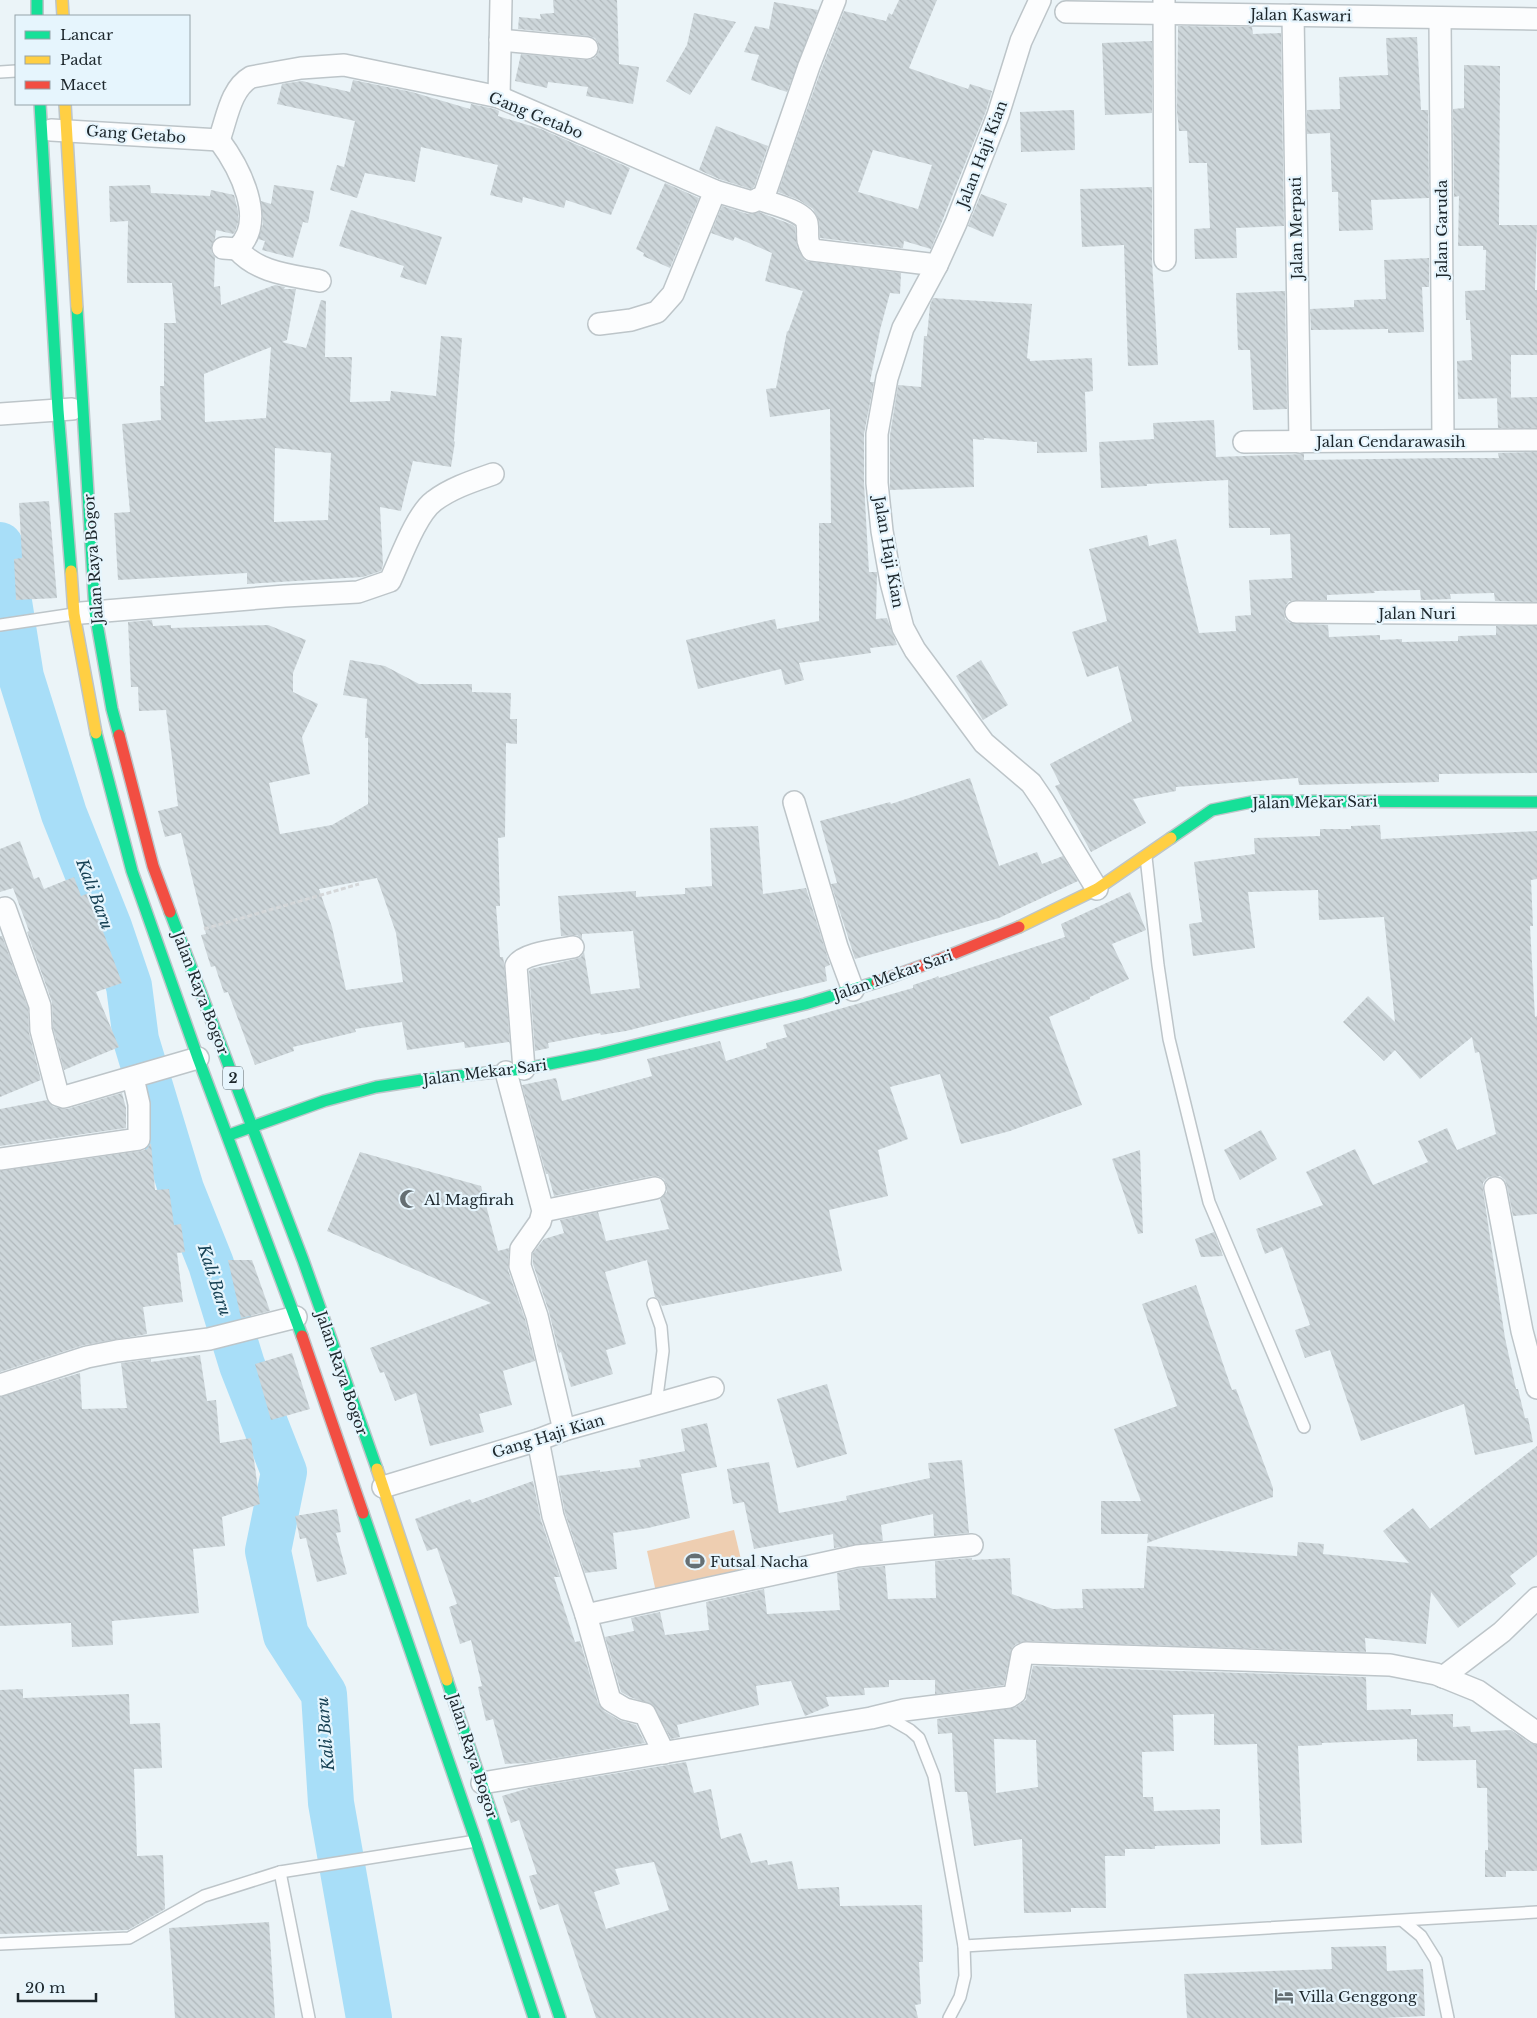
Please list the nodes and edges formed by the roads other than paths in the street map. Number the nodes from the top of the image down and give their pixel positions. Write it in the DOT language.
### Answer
graph roads {
  1 [pos="37,0"];
  2 [pos="62,0"];
  3 [pos="501,0"];
  4 [pos="835,0"];
  5 [pos="1040,0"];
  6 [pos="1164,7"];
  7 [pos="1066,12"];
  8 [pos="37,15"];
  9 [pos="63,15"];
  10 [pos="1292,15"];
  11 [pos="1440,18"];
  12 [pos="1537,19"];
  13 [pos="500,40"];
  14 [pos="587,48"];
  15 [pos="15,71"];
  16 [pos="0,72"];
  17 [pos="499,97"];
  18 [pos="40,105"];
  19 [pos="65,105"];
  20 [pos="41,130"];
  21 [pos="65,130"];
  22 [pos="219,140"];
  23 [pos="715,191"];
  24 [pos="758,199"];
  25 [pos="1166,260"];
  26 [pos="937,265"];
  27 [pos="320,282"];
  28 [pos="599,324"];
  29 [pos="84,409"];
  30 [pos="58,410"];
  31 [pos="10,413"];
  32 [pos="1443,440"];
  33 [pos="1537,440"];
  34 [pos="1244,442"];
  35 [pos="1300,442"];
  36 [pos="493,474"];
  37 [pos="1296,612"];
  38 [pos="84,613"];
  39 [pos="1537,614"];
  40 [pos="0,625"];
  41 [pos="794,802"];
  42 [pos="1537,802"];
  43 [pos="1146,855"];
  44 [pos="1097,889"];
  45 [pos="5,908"];
  46 [pos="573,947"];
  47 [pos="853,990"];
  48 [pos="198,1058"];
  49 [pos="515,1070"];
  50 [pos="135,1077"];
  51 [pos="251,1126"];
  52 [pos="228,1135"];
  53 [pos="0,1159"];
  54 [pos="655,1188"];
  55 [pos="1495,1188"];
  56 [pos="543,1211"];
  57 [pos="291,1264"];
  58 [pos="654,1304"];
  59 [pos="296,1317"];
  60 [pos="0,1385"];
  61 [pos="713,1388"];
  62 [pos="1537,1388"];
  63 [pos="656,1404"];
  64 [pos="1304,1427"];
  65 [pos="564,1430"];
  66 [pos="538,1440"];
  67 [pos="383,1487"];
  68 [pos="972,1545"];
  69 [pos="1537,1598"];
  70 [pos="586,1615"];
  71 [pos="1443,1677"];
  72 [pos="884,1715"];
  73 [pos="1537,1733"];
  74 [pos="664,1753"];
  75 [pos="482,1783"];
  76 [pos="488,1839"];
  77 [pos="280,1872"];
  78 [pos="1537,1912"];
  79 [pos="1403,1921"];
  80 [pos="0,1944"];
  81 [pos="964,1946"];
  82 [pos="309,2018"];
  83 [pos="534,2018"];
  84 [pos="560,2018"];
  85 [pos="949,2018"];
  86 [pos="1448,2018"];
  1 -- 8 [label="main road"];
  2 -- 9 [label="main road"];
  3 -- 13 [label="street"];
  4 -- 24 [label="street"];
  5 -- 26 [label="street, Jalan Haji Kian"];
  6 -- 7 [label="street, Jalan Kaswari"];
  6 -- 10 [label="street, Jalan Kaswari"];
  6 -- 25 [label="street"];
  10 -- 11 [label="street, Jalan Kaswari"];
  10 -- 35 [label="street, Jalan Merpati"];
  11 -- 12 [label="street, Jalan Kaswari"];
  11 -- 32 [label="street, Jalan Garuda"];
  13 -- 14 [label="street"];
  13 -- 17 [label="street"];
  15 -- 16 [label="lane"];
  17 -- 22 [label="street, Gang Getabo"];
  17 -- 23 [label="street, Gang Getabo"];
  18 -- 20 [label="main road, Jalan Raya Bogor / 2"];
  19 -- 21 [label="main road, Jalan Raya Bogor / 2"];
  20 -- 21 [label="street, Gang Getabo"];
  20 -- 30 [label="main road, Jalan Raya Bogor / 2"];
  21 -- 22 [label="street, Gang Getabo"];
  21 -- 29 [label="main road, Jalan Raya Bogor / 2"];
  22 -- 27 [label="street"];
  23 -- 24 [label="street, Gang Getabo"];
  23 -- 28 [label="street"];
  24 -- 26 [label="street, Gang Getabo"];
  26 -- 44 [label="street, Jalan Haji Kian"];
  29 -- 30 [label="street"];
  29 -- 38 [label="main road, Jalan Raya Bogor / 2"];
  30 -- 31 [label="street"];
  30 -- 38 [label="main road, Jalan Raya Bogor / 2"];
  32 -- 33 [label="street, Jalan Cendarawasih"];
  32 -- 35 [label="street, Jalan Cendarawasih"];
  34 -- 35 [label="street, Jalan Cendarawasih"];
  36 -- 38 [label="street"];
  37 -- 39 [label="street, Jalan Nuri"];
  38 -- 40 [label="lane"];
  38 -- 48 [label="main road, Jalan Raya Bogor / 2"];
  38 -- 51 [label="main road, Jalan Raya Bogor / 2"];
  41 -- 47 [label="street"];
  42 -- 43 [label="main road, Jalan Mekar Sari"];
  43 -- 44 [label="main road, Jalan Mekar Sari"];
  43 -- 64 [label="lane"];
  44 -- 47 [label="main road, Jalan Mekar Sari"];
  45 -- 50 [label="street"];
  46 -- 49 [label="street"];
  47 -- 49 [label="main road, Jalan Mekar Sari"];
  48 -- 50 [label="street"];
  48 -- 52 [label="main road, Jalan Raya Bogor / 2"];
  49 -- 51 [label="main road, Jalan Mekar Sari"];
  49 -- 56 [label="street"];
  50 -- 53 [label="street"];
  51 -- 52 [label="main road, Jalan Mekar Sari"];
  51 -- 57 [label="main road, Jalan Raya Bogor / 2"];
  52 -- 57 [label="main road, Jalan Raya Bogor / 2"];
  54 -- 56 [label="street"];
  55 -- 62 [label="street"];
  56 -- 65 [label="street"];
  57 -- 59 [label="main road, Jalan Raya Bogor / 2"];
  57 -- 67 [label="main road, Jalan Raya Bogor / 2"];
  58 -- 63 [label="lane"];
  59 -- 60 [label="street"];
  59 -- 76 [label="main road, Jalan Raya Bogor / 2"];
  61 -- 63 [label="street, Gang Haji Kian"];
  63 -- 65 [label="street, Gang Haji Kian"];
  65 -- 66 [label="street, Gang Haji Kian"];
  66 -- 67 [label="street, Gang Haji Kian"];
  66 -- 70 [label="street"];
  67 -- 75 [label="main road, Jalan Raya Bogor / 2"];
  68 -- 70 [label="street"];
  69 -- 71 [label="street"];
  70 -- 74 [label="street"];
  71 -- 72 [label="street"];
  71 -- 73 [label="street"];
  72 -- 74 [label="street"];
  72 -- 81 [label="lane"];
  74 -- 75 [label="street"];
  75 -- 76 [label="main road, Jalan Raya Bogor / 2"];
  76 -- 77 [label="lane"];
  76 -- 83 [label="main road, Jalan Raya Bogor / 2"];
  76 -- 84 [label="main road, Jalan Raya Bogor / 2"];
  77 -- 80 [label="lane"];
  77 -- 82 [label="lane"];
  78 -- 79 [label="lane"];
  79 -- 81 [label="lane"];
  79 -- 86 [label="lane"];
  81 -- 85 [label="lane"];
}
